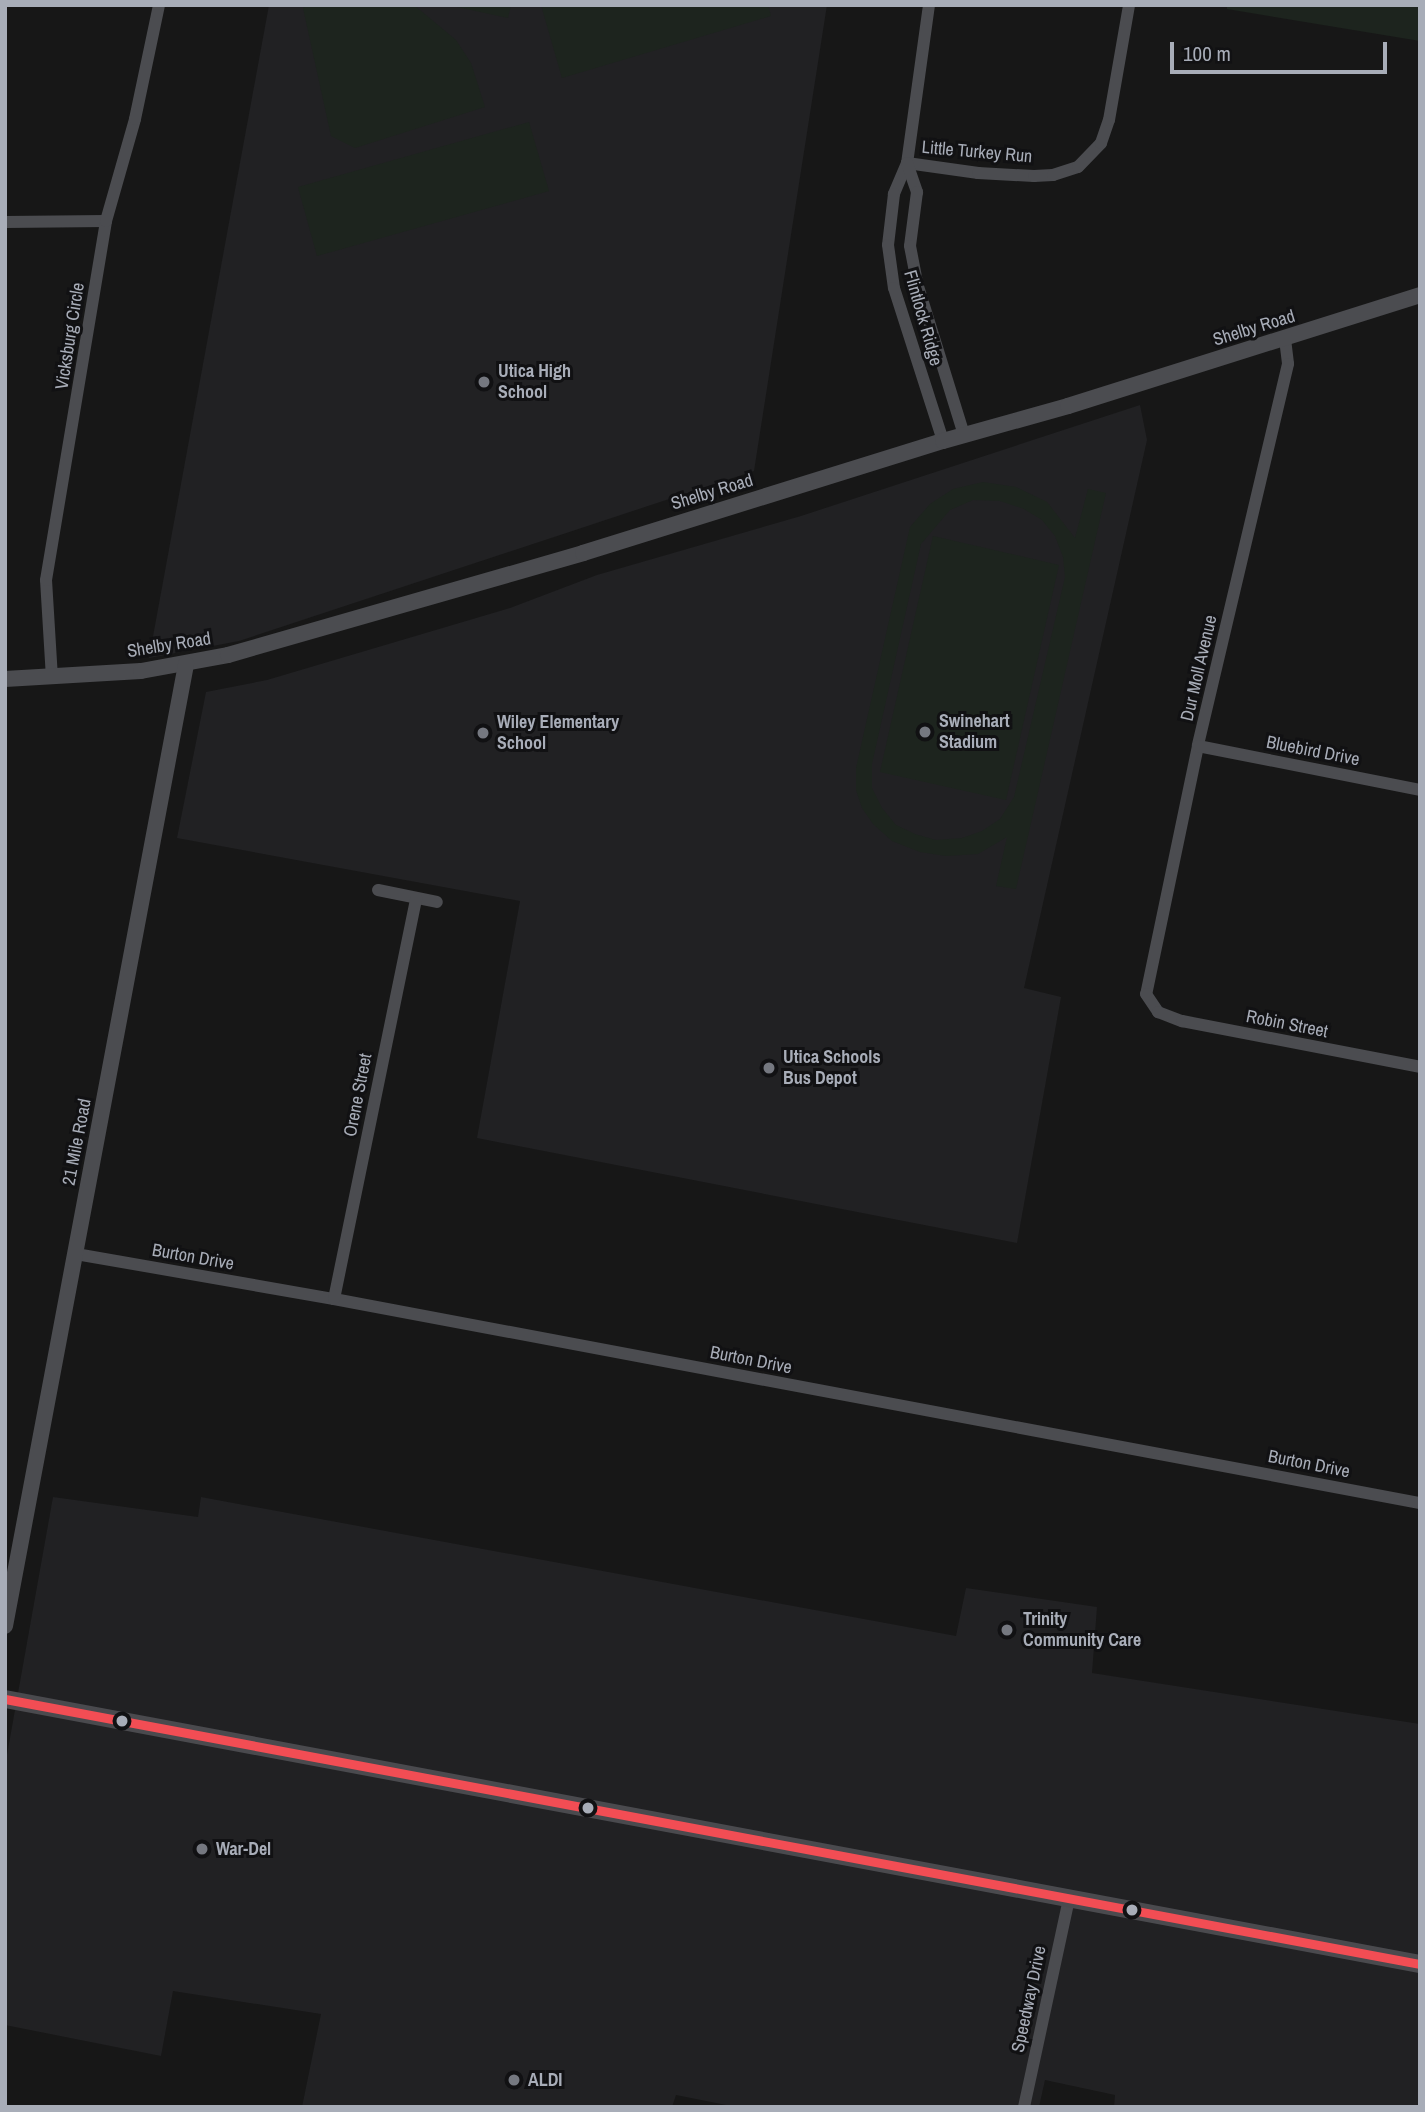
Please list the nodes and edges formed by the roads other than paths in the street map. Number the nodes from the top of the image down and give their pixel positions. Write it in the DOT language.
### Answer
graph roads {
  1 [pos="159,5"];
  2 [pos="929,5"];
  3 [pos="1129,5"];
  4 [pos="907,163"];
  5 [pos="106,221"];
  6 [pos="5,222"];
  7 [pos="920,293"];
  8 [pos="1420,295"];
  9 [pos="898,299"];
  10 [pos="1284,339"];
  11 [pos="964,435"];
  12 [pos="943,441"];
  13 [pos="186,664"];
  14 [pos="51,678"];
  15 [pos="5,679"];
  16 [pos="1198,746"];
  17 [pos="1420,790"];
  18 [pos="378,890"];
  19 [pos="416,898"];
  20 [pos="437,902"];
  21 [pos="1151,1006"];
  22 [pos="1420,1067"];
  23 [pos="76,1254"];
  24 [pos="334,1299"];
  25 [pos="1420,1503"];
  26 [pos="5,1626"];
  27 [pos="5,1699"];
  28 [pos="1069,1898"];
  29 [pos="1420,1964"];
  30 [pos="1024,2107"];
  1 -- 5 [label="street, Vicksburg Circle"];
  2 -- 4 [label="street, Flintlock Ridge"];
  3 -- 4 [label="street, Little Turkey Run"];
  4 -- 7 [label="street, Flintlock Ridge"];
  4 -- 9 [label="street, Flintlock Ridge"];
  5 -- 6 [label="street"];
  5 -- 14 [label="street, Vicksburg Circle"];
  7 -- 9 [label="street"];
  7 -- 11 [label="street, Flintlock Ridge"];
  8 -- 10 [label="street, Shelby Road"];
  9 -- 12 [label="street, Flintlock Ridge"];
  10 -- 11 [label="street, Shelby Road"];
  10 -- 16 [label="street, Dur Moll Avenue"];
  11 -- 12 [label="street, Shelby Road"];
  12 -- 13 [label="street, Shelby Road"];
  13 -- 14 [label="street, Shelby Road"];
  13 -- 23 [label="street, 21 Mile Road"];
  14 -- 15 [label="street, Shelby Road"];
  16 -- 17 [label="street, Bluebird Drive"];
  16 -- 21 [label="street, Dur Moll Avenue"];
  18 -- 19 [label="street"];
  19 -- 20 [label="street"];
  19 -- 24 [label="street, Orene Street"];
  21 -- 22 [label="street, Robin Street"];
  23 -- 24 [label="street, Burton Drive"];
  23 -- 26 [label="street, 21 Mile Road"];
  24 -- 25 [label="street, Burton Drive"];
  27 -- 28 [label="main road"];
  28 -- 29 [label="main road"];
  28 -- 30 [label="street, Speedway Drive"];
}
